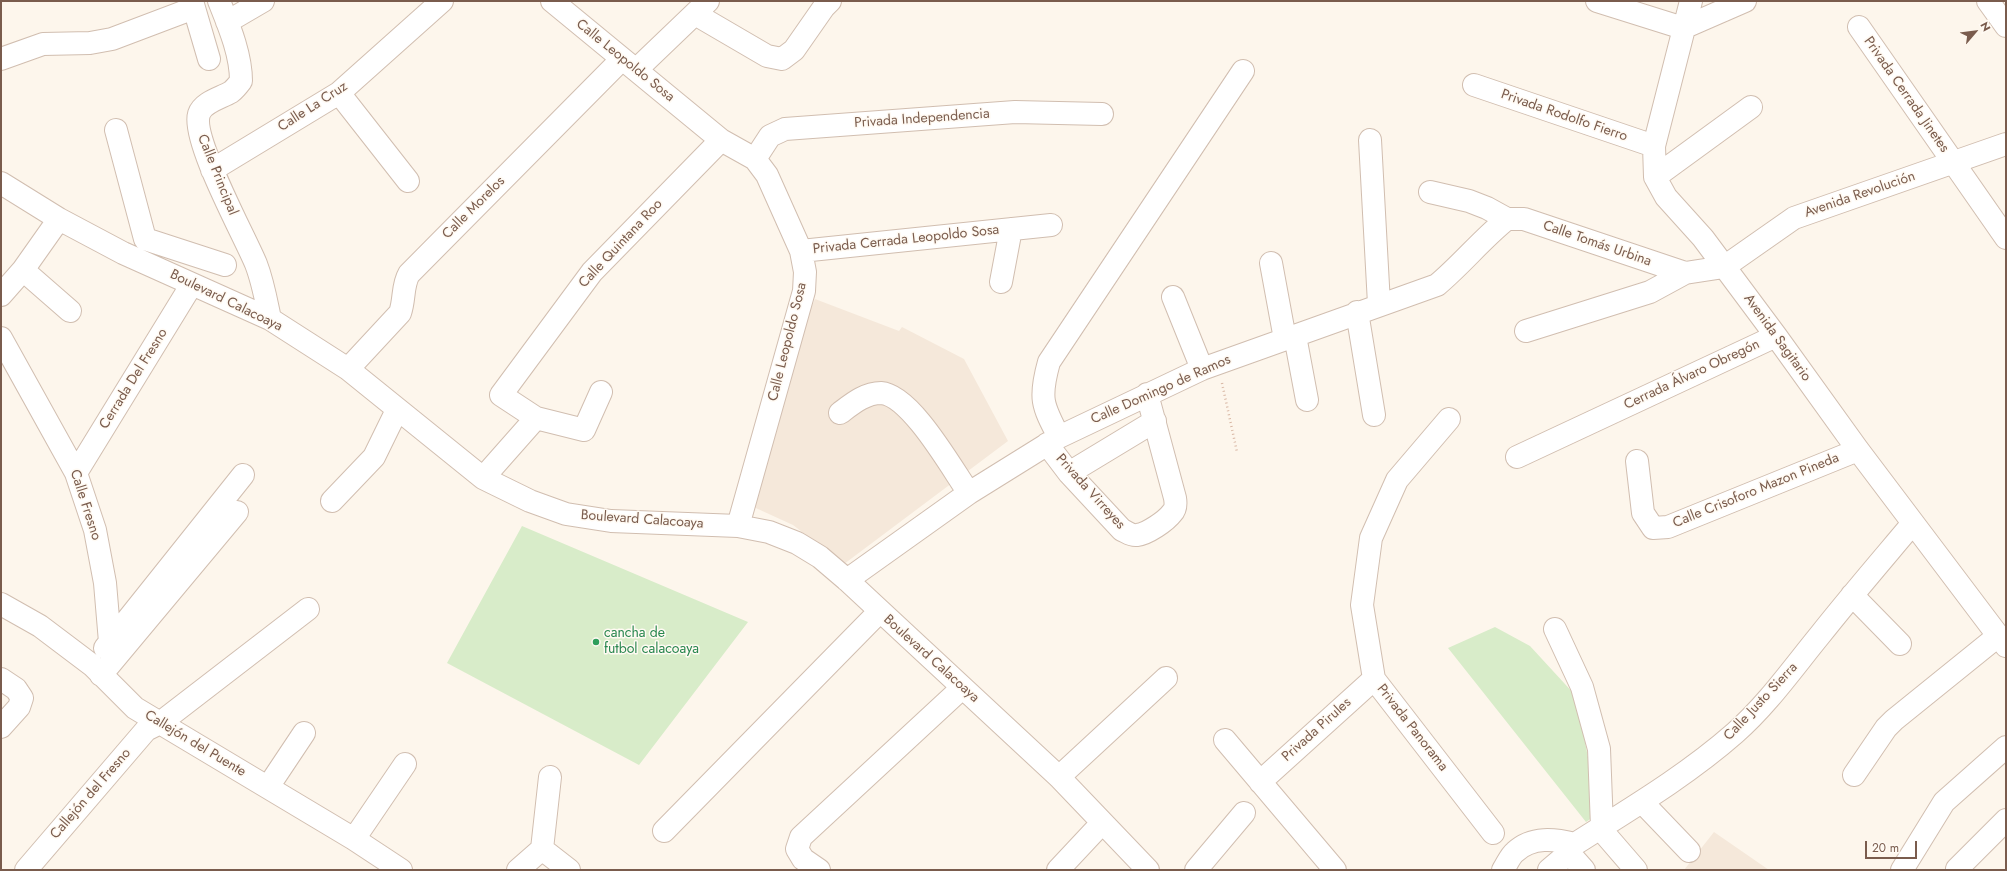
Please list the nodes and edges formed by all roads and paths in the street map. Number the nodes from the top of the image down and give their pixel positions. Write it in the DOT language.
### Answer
graph roads {
  1 [pos="219,1"];
  2 [pos="263,1"];
  3 [pos="442,1"];
  4 [pos="552,1"];
  5 [pos="830,1"];
  6 [pos="1597,1"];
  7 [pos="1691,1"];
  8 [pos="1745,1"];
  9 [pos="1988,1"];
  10 [pos="193,4"];
  11 [pos="701,8"];
  12 [pos="227,22"];
  13 [pos="2006,26"];
  14 [pos="1859,27"];
  15 [pos="1683,28"];
  16 [pos="1,59"];
  17 [pos="209,59"];
  18 [pos="629,65"];
  19 [pos="1244,71"];
  20 [pos="1474,85"];
  21 [pos="339,93"];
  22 [pos="1752,107"];
  23 [pos="1102,114"];
  24 [pos="116,130"];
  25 [pos="721,140"];
  26 [pos="1370,140"];
  27 [pos="2006,144"];
  28 [pos="1654,146"];
  29 [pos="755,160"];
  30 [pos="1953,163"];
  31 [pos="212,170"];
  32 [pos="1655,177"];
  33 [pos="408,181"];
  34 [pos="1,183"];
  35 [pos="1430,192"];
  36 [pos="59,219"];
  37 [pos="1507,219"];
  38 [pos="1051,225"];
  39 [pos="1011,229"];
  40 [pos="145,238"];
  41 [pos="2006,238"];
  42 [pos="801,251"];
  43 [pos="123,253"];
  44 [pos="1271,263"];
  45 [pos="225,265"];
  46 [pos="1724,266"];
  47 [pos="23,270"];
  48 [pos="1685,273"];
  49 [pos="1001,282"];
  50 [pos="192,284"];
  51 [pos="1,295"];
  52 [pos="1173,297"];
  53 [pos="1380,304"];
  54 [pos="70,311"];
  55 [pos="1356,312"];
  56 [pos="270,319"];
  57 [pos="1526,331"];
  58 [pos="1776,336"];
  59 [pos="1290,337"];
  60 [pos="1,338"];
  61 [pos="1210,366"];
  62 [pos="348,369"];
  63 [pos="601,392"];
  64 [pos="1147,394"];
  65 [pos="1307,400"];
  66 [pos="397,410"];
  67 [pos="840,413"];
  68 [pos="1374,415"];
  69 [pos="536,418"];
  70 [pos="1449,419"];
  71 [pos="1155,422"];
  72 [pos="1053,441"];
  73 [pos="1858,450"];
  74 [pos="1237,452"];
  75 [pos="1517,456"];
  76 [pos="1637,461"];
  77 [pos="1069,472"];
  78 [pos="76,473"];
  79 [pos="243,475"];
  80 [pos="483,478"];
  81 [pos="969,493"];
  82 [pos="332,501"];
  83 [pos="238,512"];
  84 [pos="1913,523"];
  85 [pos="738,526"];
  86 [pos="846,580"];
  87 [pos="1852,595"];
  88 [pos="1,604"];
  89 [pos="308,609"];
  90 [pos="879,612"];
  91 [pos="1555,629"];
  92 [pos="2002,641"];
  93 [pos="110,642"];
  94 [pos="1900,644"];
  95 [pos="97,670"];
  96 [pos="1166,678"];
  97 [pos="1,679"];
  98 [pos="1374,679"];
  99 [pos="962,688"];
  100 [pos="160,723"];
  101 [pos="1,727"];
  102 [pos="304,733"];
  103 [pos="1225,740"];
  104 [pos="2006,747"];
  105 [pos="405,764"];
  106 [pos="1854,775"];
  107 [pos="550,777"];
  108 [pos="1059,777"];
  109 [pos="1260,782"];
  110 [pos="268,788"];
  111 [pos="1642,802"];
  112 [pos="1244,813"];
  113 [pos="2006,820"];
  114 [pos="1102,823"];
  115 [pos="1602,827"];
  116 [pos="664,831"];
  117 [pos="1493,833"];
  118 [pos="354,839"];
  119 [pos="1572,848"];
  120 [pos="542,849"];
  121 [pos="1689,851"];
  122 [pos="1957,869"];
  123 [pos="26,870"];
  124 [pos="401,870"];
  125 [pos="518,870"];
  126 [pos="569,870"];
  127 [pos="819,870"];
  128 [pos="1058,870"];
  129 [pos="1148,870"];
  130 [pos="1196,870"];
  131 [pos="1335,870"];
  132 [pos="1503,870"];
  133 [pos="1549,870"];
  134 [pos="1584,870"];
  135 [pos="1636,870"];
  136 [pos="1902,870"];
  1 -- 12 [label="street, Calle Principal"];
  2 -- 12 [label="street"];
  3 -- 21 [label="street, Calle La Cruz"];
  4 -- 18 [label="street, Calle Leopoldo Sosa"];
  5 -- 11 [label="street"];
  6 -- 15 [label="street"];
  7 -- 15 [label="street, Avenida Sagitario"];
  8 -- 15 [label="street"];
  9 -- 13 [label="street"];
  10 -- 16 [label="street"];
  10 -- 17 [label="street"];
  11 -- 18 [label="street, Calle Morelos"];
  12 -- 31 [label="street, Calle Principal"];
  14 -- 30 [label="street, Privada Cerrada Jinetes"];
  15 -- 28 [label="street, Avenida Sagitario"];
  18 -- 25 [label="street, Calle Leopoldo Sosa"];
  18 -- 62 [label="street, Calle Morelos"];
  19 -- 72 [label="street, Privada Virreyes"];
  20 -- 28 [label="street, Privada Rodolfo Fierro"];
  21 -- 31 [label="street, Calle La Cruz"];
  21 -- 33 [label="street"];
  22 -- 32 [label="street"];
  23 -- 29 [label="street, Privada Independencia"];
  24 -- 40 [label="street"];
  25 -- 29 [label="street, Calle Leopoldo Sosa"];
  25 -- 69 [label="street, Calle Quintana Roo"];
  26 -- 53 [label="street"];
  27 -- 30 [label="street, Avenida Revolución"];
  28 -- 32 [label="street, Avenida Sagitario"];
  29 -- 42 [label="street, Calle Leopoldo Sosa"];
  30 -- 41 [label="street, Privada Cerrada Jinetes"];
  30 -- 46 [label="street, Avenida Revolución"];
  31 -- 56 [label="street, Calle Principal"];
  32 -- 46 [label="street, Avenida Sagitario"];
  34 -- 36 [label="street, Boulevard Calacoaya"];
  35 -- 37 [label="street"];
  36 -- 43 [label="street, Boulevard Calacoaya"];
  36 -- 47 [label="street"];
  37 -- 48 [label="street, Calle Tomás Urbina"];
  37 -- 53 [label="street, Calle Domingo de Ramos"];
  38 -- 39 [label="street, Privada Cerrada Leopoldo Sosa"];
  39 -- 42 [label="street, Privada Cerrada Leopoldo Sosa"];
  39 -- 49 [label="street, Privada Cerrada Leopoldo Sosa"];
  40 -- 43 [label="street"];
  40 -- 45 [label="street"];
  42 -- 85 [label="street, Calle Leopoldo Sosa"];
  43 -- 50 [label="street, Boulevard Calacoaya"];
  44 -- 59 [label="street"];
  46 -- 48 [label="street"];
  46 -- 58 [label="street, Avenida Sagitario"];
  47 -- 51 [label="street"];
  47 -- 54 [label="street"];
  48 -- 57 [label="street"];
  50 -- 56 [label="street, Boulevard Calacoaya"];
  50 -- 78 [label="street, Cerrada Del Fresno"];
  52 -- 61 [label="street"];
  53 -- 55 [label="street, Calle Domingo de Ramos"];
  55 -- 59 [label="street, Calle Domingo de Ramos"];
  55 -- 68 [label="street"];
  56 -- 62 [label="street, Boulevard Calacoaya"];
  58 -- 73 [label="street, Avenida Sagitario"];
  58 -- 75 [label="street, Cerrada Álvaro Obregón"];
  59 -- 61 [label="street, Calle Domingo de Ramos"];
  59 -- 65 [label="street"];
  60 -- 78 [label="street, Calle Fresno"];
  61 -- 64 [label="street, Calle Domingo de Ramos"];
  61 -- 74 [label="path"];
  62 -- 66 [label="street, Boulevard Calacoaya"];
  63 -- 69 [label="street"];
  64 -- 71 [label="street, Privada Virreyes"];
  64 -- 72 [label="street, Calle Domingo de Ramos"];
  66 -- 80 [label="street, Boulevard Calacoaya"];
  66 -- 82 [label="street"];
  67 -- 81 [label="street"];
  69 -- 80 [label="street"];
  70 -- 98 [label="street, Privada Panorama"];
  71 -- 77 [label="street"];
  71 -- 77 [label="street, Privada Virreyes"];
  72 -- 77 [label="street, Privada Virreyes"];
  72 -- 81 [label="street, Calle Domingo de Ramos"];
  73 -- 76 [label="street, Calle Crisoforo Mazon Pineda"];
  73 -- 84 [label="street, Avenida Sagitario"];
  78 -- 93 [label="street, Calle Fresno"];
  79 -- 93 [label="street"];
  80 -- 85 [label="street, Boulevard Calacoaya"];
  81 -- 86 [label="street, Calle Domingo de Ramos"];
  83 -- 95 [label="street"];
  84 -- 87 [label="street, Calle Justo Sierra"];
  84 -- 92 [label="street, Avenida Sagitario"];
  85 -- 86 [label="street, Boulevard Calacoaya"];
  86 -- 90 [label="street, Boulevard Calacoaya"];
  87 -- 94 [label="street"];
  87 -- 111 [label="street, Calle Justo Sierra"];
  88 -- 95 [label="street, Callejón del Puente"];
  89 -- 100 [label="street, Callejón del Fresno"];
  90 -- 99 [label="street, Boulevard Calacoaya"];
  90 -- 116 [label="street"];
  91 -- 115 [label="street"];
  92 -- 106 [label="street"];
  93 -- 95 [label="street"];
  95 -- 100 [label="street, Callejón del Puente"];
  96 -- 108 [label="street"];
  97 -- 101 [label="street"];
  98 -- 109 [label="street, Privada Pirules"];
  98 -- 117 [label="street, Privada Panorama"];
  99 -- 108 [label="street, Boulevard Calacoaya"];
  99 -- 127 [label="street"];
  100 -- 110 [label="street, Callejón del Puente"];
  100 -- 123 [label="street, Callejón del Fresno"];
  102 -- 110 [label="street"];
  103 -- 109 [label="street"];
  104 -- 136 [label="street"];
  105 -- 118 [label="street"];
  107 -- 120 [label="street"];
  108 -- 114 [label="street, Boulevard Calacoaya"];
  109 -- 131 [label="street"];
  110 -- 118 [label="street, Callejón del Puente"];
  111 -- 115 [label="street, Calle Justo Sierra"];
  111 -- 121 [label="street"];
  112 -- 130 [label="street"];
  113 -- 122 [label="street"];
  114 -- 128 [label="street"];
  114 -- 129 [label="street, Boulevard Calacoaya"];
  115 -- 119 [label="street, Calle Justo Sierra"];
  115 -- 135 [label="street"];
  118 -- 124 [label="street, Callejón del Puente"];
  119 -- 132 [label="street"];
  119 -- 133 [label="street, Calle Justo Sierra"];
  119 -- 134 [label="street"];
  120 -- 125 [label="street"];
  120 -- 126 [label="street"];
}
